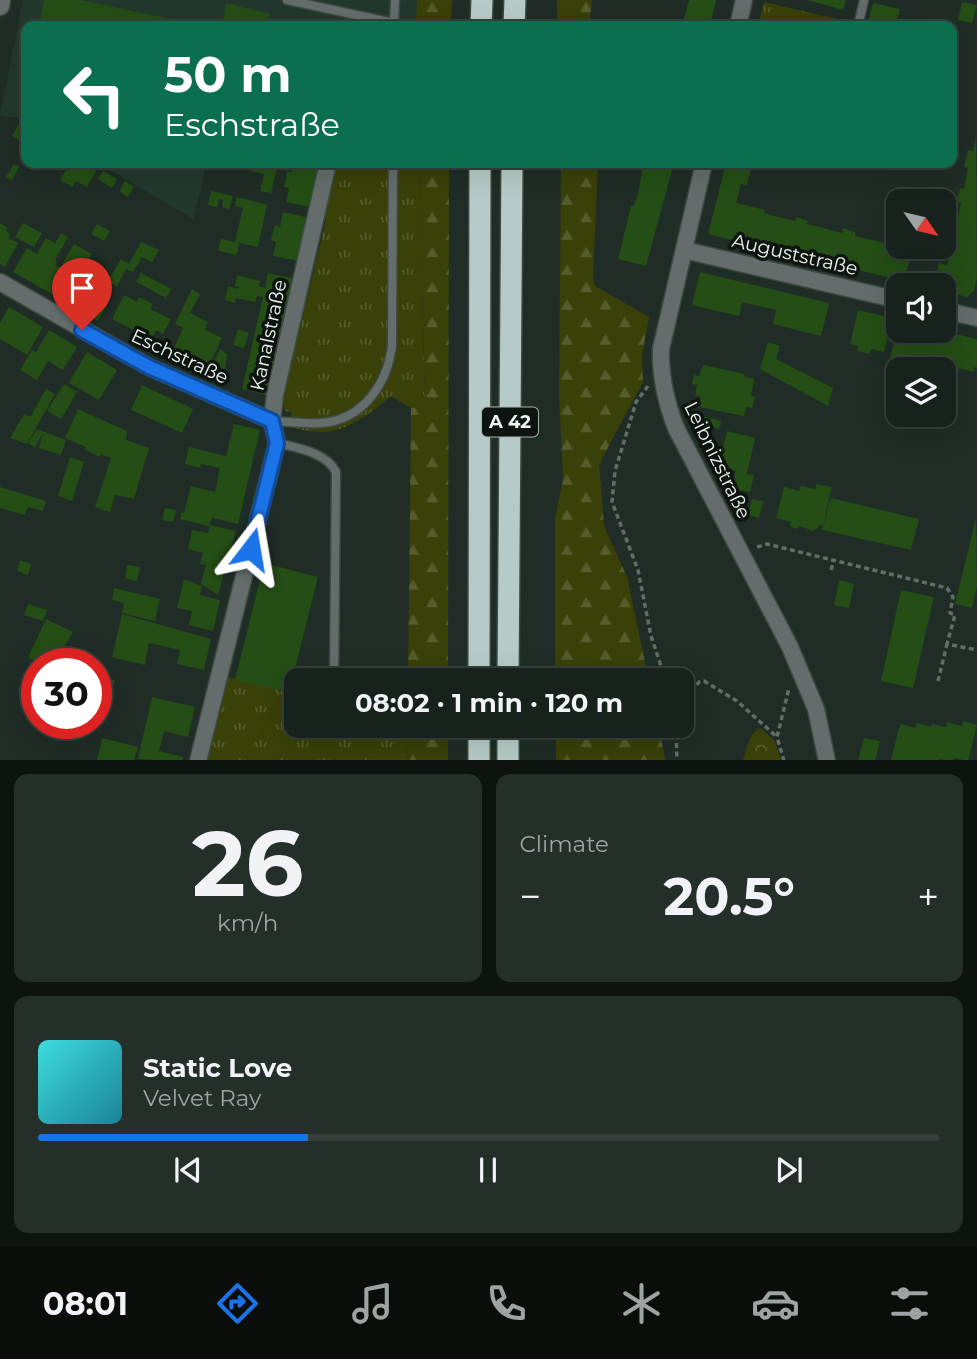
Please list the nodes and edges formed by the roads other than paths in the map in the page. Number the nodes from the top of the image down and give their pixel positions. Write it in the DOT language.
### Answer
graph roads {
  1 [pos="1,0"];
  2 [pos="287,0"];
  3 [pos="395,0"];
  4 [pos="482,0"];
  5 [pos="514,0"];
  6 [pos="744,0"];
  7 [pos="864,0"];
  8 [pos="0,6"];
  9 [pos="377,21"];
  10 [pos="394,21"];
  11 [pos="481,21"];
  12 [pos="514,21"];
  13 [pos="739,21"];
  14 [pos="859,21"];
  15 [pos="327,168"];
  16 [pos="394,168"];
  17 [pos="480,168"];
  18 [pos="512,168"];
  19 [pos="703,168"];
  20 [pos="684,250"];
  21 [pos="0,282"];
  22 [pos="886,297"];
  23 [pos="956,313"];
  24 [pos="977,318"];
  25 [pos="272,421"];
  26 [pos="277,443"];
  27 [pos="334,668"];
  28 [pos="478,668"];
  29 [pos="508,668"];
  30 [pos="479,738"];
  31 [pos="508,738"];
  32 [pos="198,760"];
  33 [pos="479,760"];
  34 [pos="508,760"];
  35 [pos="827,760"];
  1 -- 8 [label="street"];
  2 -- 9 [label="lane"];
  3 -- 10 [label="lane"];
  4 -- 11 [label="highway"];
  5 -- 12 [label="highway"];
  6 -- 13 [label="street"];
  7 -- 14 [label="lane"];
  15 -- 25 [label="street, Kanalstraße"];
  16 -- 25 [label="lane"];
  17 -- 28 [label="highway, A 42"];
  18 -- 29 [label="highway, A 42"];
  19 -- 20 [label="street, Leibnizstraße"];
  20 -- 22 [label="street, Auguststraße"];
  20 -- 35 [label="street, Leibnizstraße"];
  21 -- 25 [label="street, Eschstraße"];
  23 -- 24 [label="street"];
  25 -- 26 [label="street, Kanalstraße"];
  26 -- 27 [label="lane"];
  26 -- 32 [label="street, Kanalstraße"];
  30 -- 33 [label="highway"];
  31 -- 34 [label="highway"];
}
